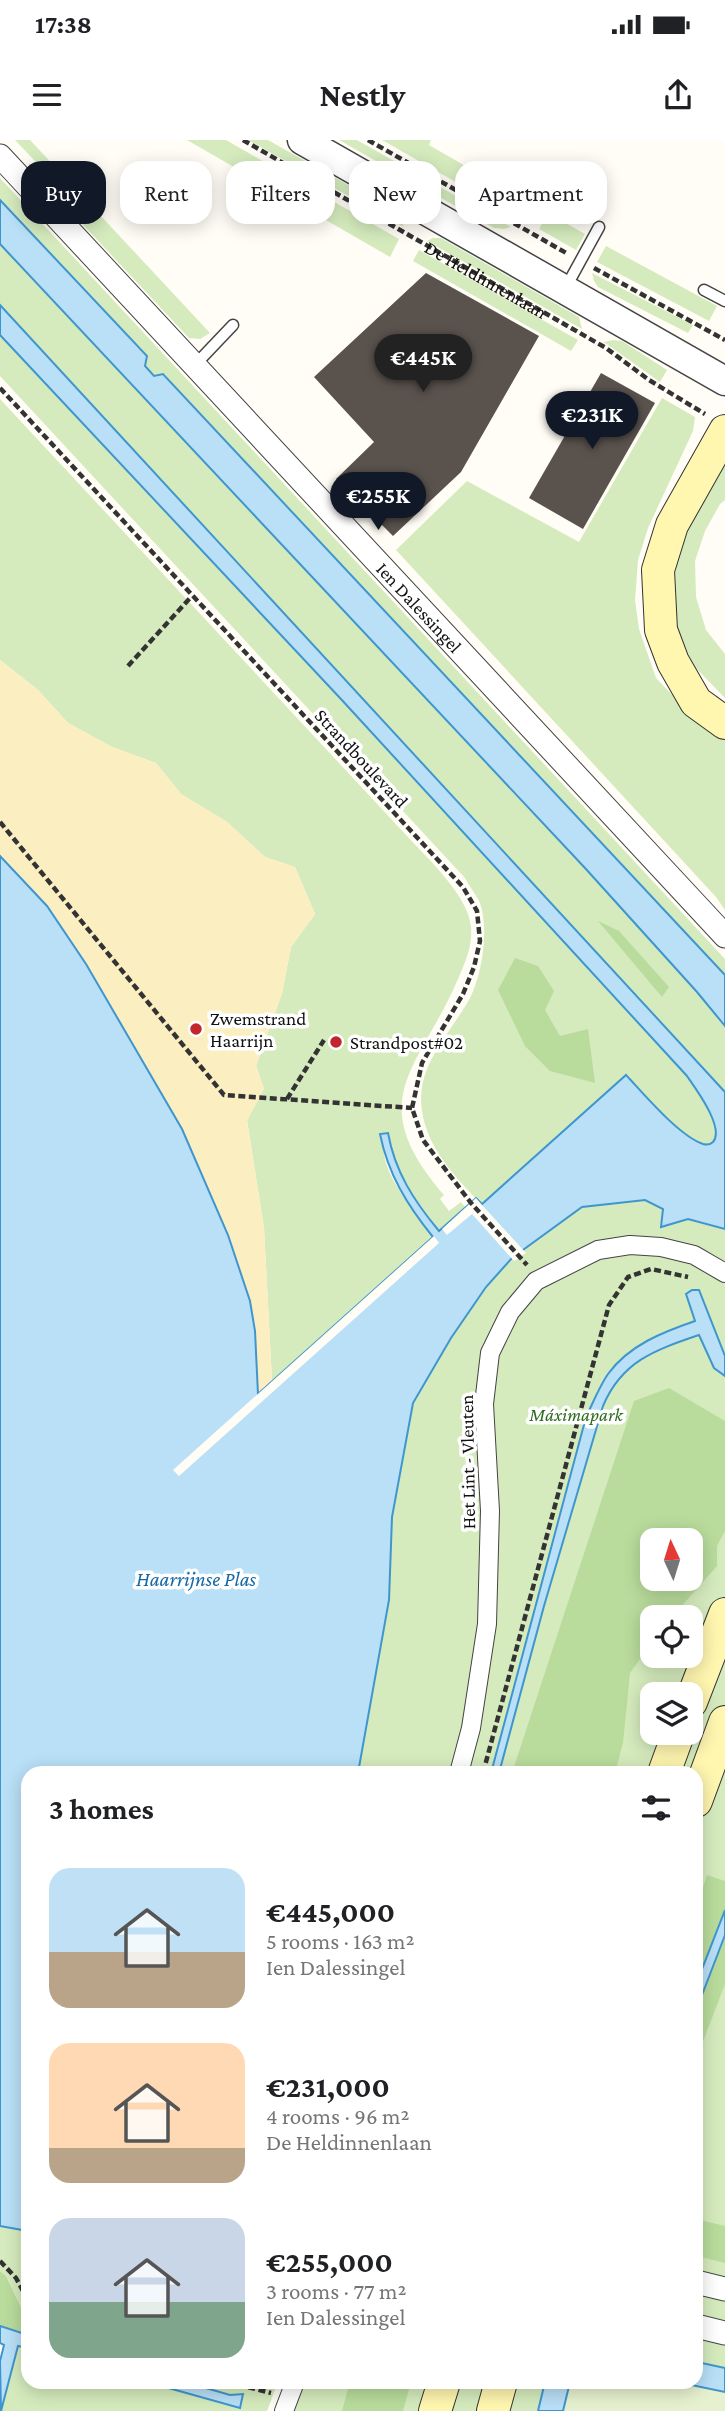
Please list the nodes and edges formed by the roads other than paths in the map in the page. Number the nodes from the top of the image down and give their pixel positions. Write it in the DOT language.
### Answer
graph roads {
  1 [pos="302,140"];
  2 [pos="0,156"];
  3 [pos="599,227"];
  4 [pos="565,289"];
  5 [pos="704,290"];
  6 [pos="725,301"];
  7 [pos="233,324"];
  8 [pos="194,366"];
  9 [pos="725,381"];
  10 [pos="720,425"];
  11 [pos="725,723"];
  12 [pos="725,936"];
  13 [pos="725,1273"];
  14 [pos="725,1614"];
  15 [pos="699,1682"];
  16 [pos="725,1722"];
  17 [pos="674,1745"];
  18 [pos="461,1766"];
  19 [pos="667,1766"];
  20 [pos="703,1782"];
  21 [pos="703,2284"];
  22 [pos="725,2289"];
  23 [pos="703,2328"];
  24 [pos="725,2333"];
  25 [pos="442,2389"];
  26 [pos="499,2389"];
  27 [pos="435,2411"];
  28 [pos="494,2411"];
  1 -- 4 [label="street, De Heldinnenlaan"];
  2 -- 8 [label="street, Ien Dalessingel"];
  3 -- 4 [label="lane"];
  4 -- 9 [label="street, De Heldinnenlaan"];
  5 -- 6 [label="lane"];
  7 -- 8 [label="lane"];
  8 -- 12 [label="street, Ien Dalessingel"];
  10 -- 11 [label="main road"];
  13 -- 18 [label="street, Het Lint - Vleuten"];
  14 -- 15 [label="main road"];
  16 -- 20 [label="main road"];
  17 -- 19 [label="main road"];
  21 -- 22 [label="street"];
  23 -- 24 [label="street"];
  25 -- 27 [label="main road"];
  26 -- 28 [label="main road"];
}
